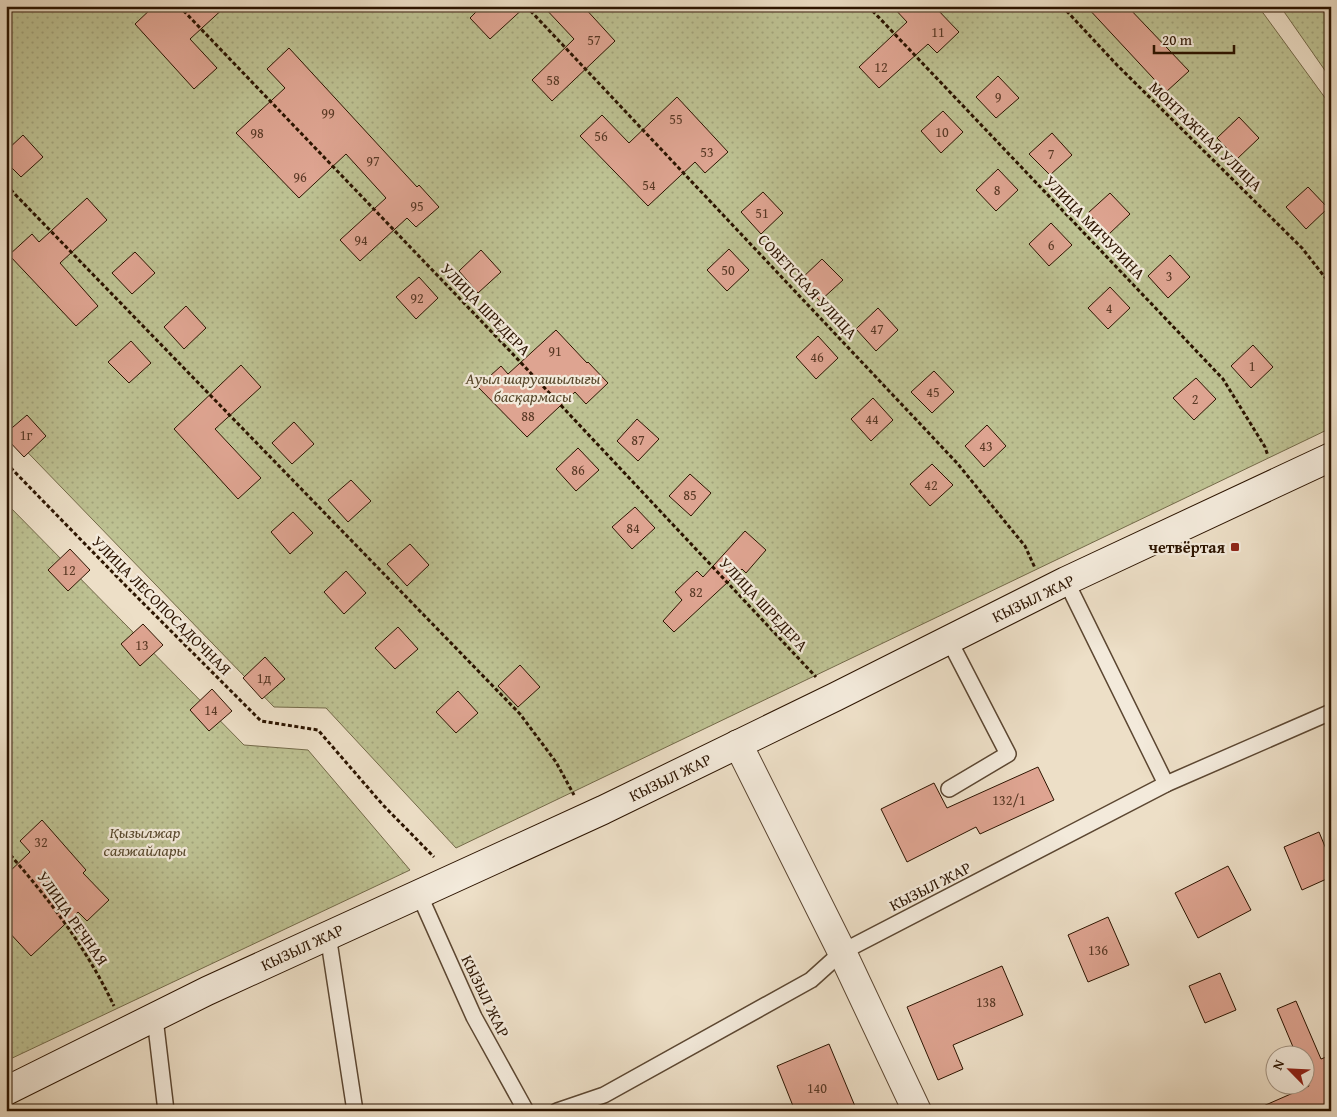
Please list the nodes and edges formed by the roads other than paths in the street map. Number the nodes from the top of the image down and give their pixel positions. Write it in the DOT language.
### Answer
graph roads {
  1 [pos="1331,457"];
  2 [pos="1066,581"];
  3 [pos="948,640"];
  4 [pos="1331,712"];
  5 [pos="738,744"];
  6 [pos="1166,784"];
  7 [pos="949,789"];
  8 [pos="419,894"];
  9 [pos="328,936"];
  10 [pos="842,952"];
  11 [pos="155,1018"];
  12 [pos="6,1091"];
  13 [pos="166,1111"];
  14 [pos="355,1111"];
  15 [pos="526,1111"];
  16 [pos="557,1111"];
  17 [pos="917,1111"];
  1 -- 2 [label="main road, КЫЗЫЛ ЖАР"];
  2 -- 3 [label="main road, КЫЗЫЛ ЖАР"];
  2 -- 6 [label="lane"];
  3 -- 5 [label="main road, КЫЗЫЛ ЖАР"];
  3 -- 7 [label="lane"];
  4 -- 6 [label="lane, КЫЗЫЛ ЖАР"];
  5 -- 8 [label="main road, КЫЗЫЛ ЖАР"];
  5 -- 10 [label="main road"];
  6 -- 10 [label="lane, КЫЗЫЛ ЖАР"];
  8 -- 9 [label="main road, КЫЗЫЛ ЖАР"];
  8 -- 15 [label="lane, КЫЗЫЛ ЖАР"];
  9 -- 11 [label="main road, КЫЗЫЛ ЖАР"];
  9 -- 14 [label="lane"];
  10 -- 16 [label="lane, КЫЗЫЛ ЖАР"];
  10 -- 17 [label="main road"];
  11 -- 12 [label="main road, КЫЗЫЛ ЖАР"];
  11 -- 13 [label="lane"];
}
